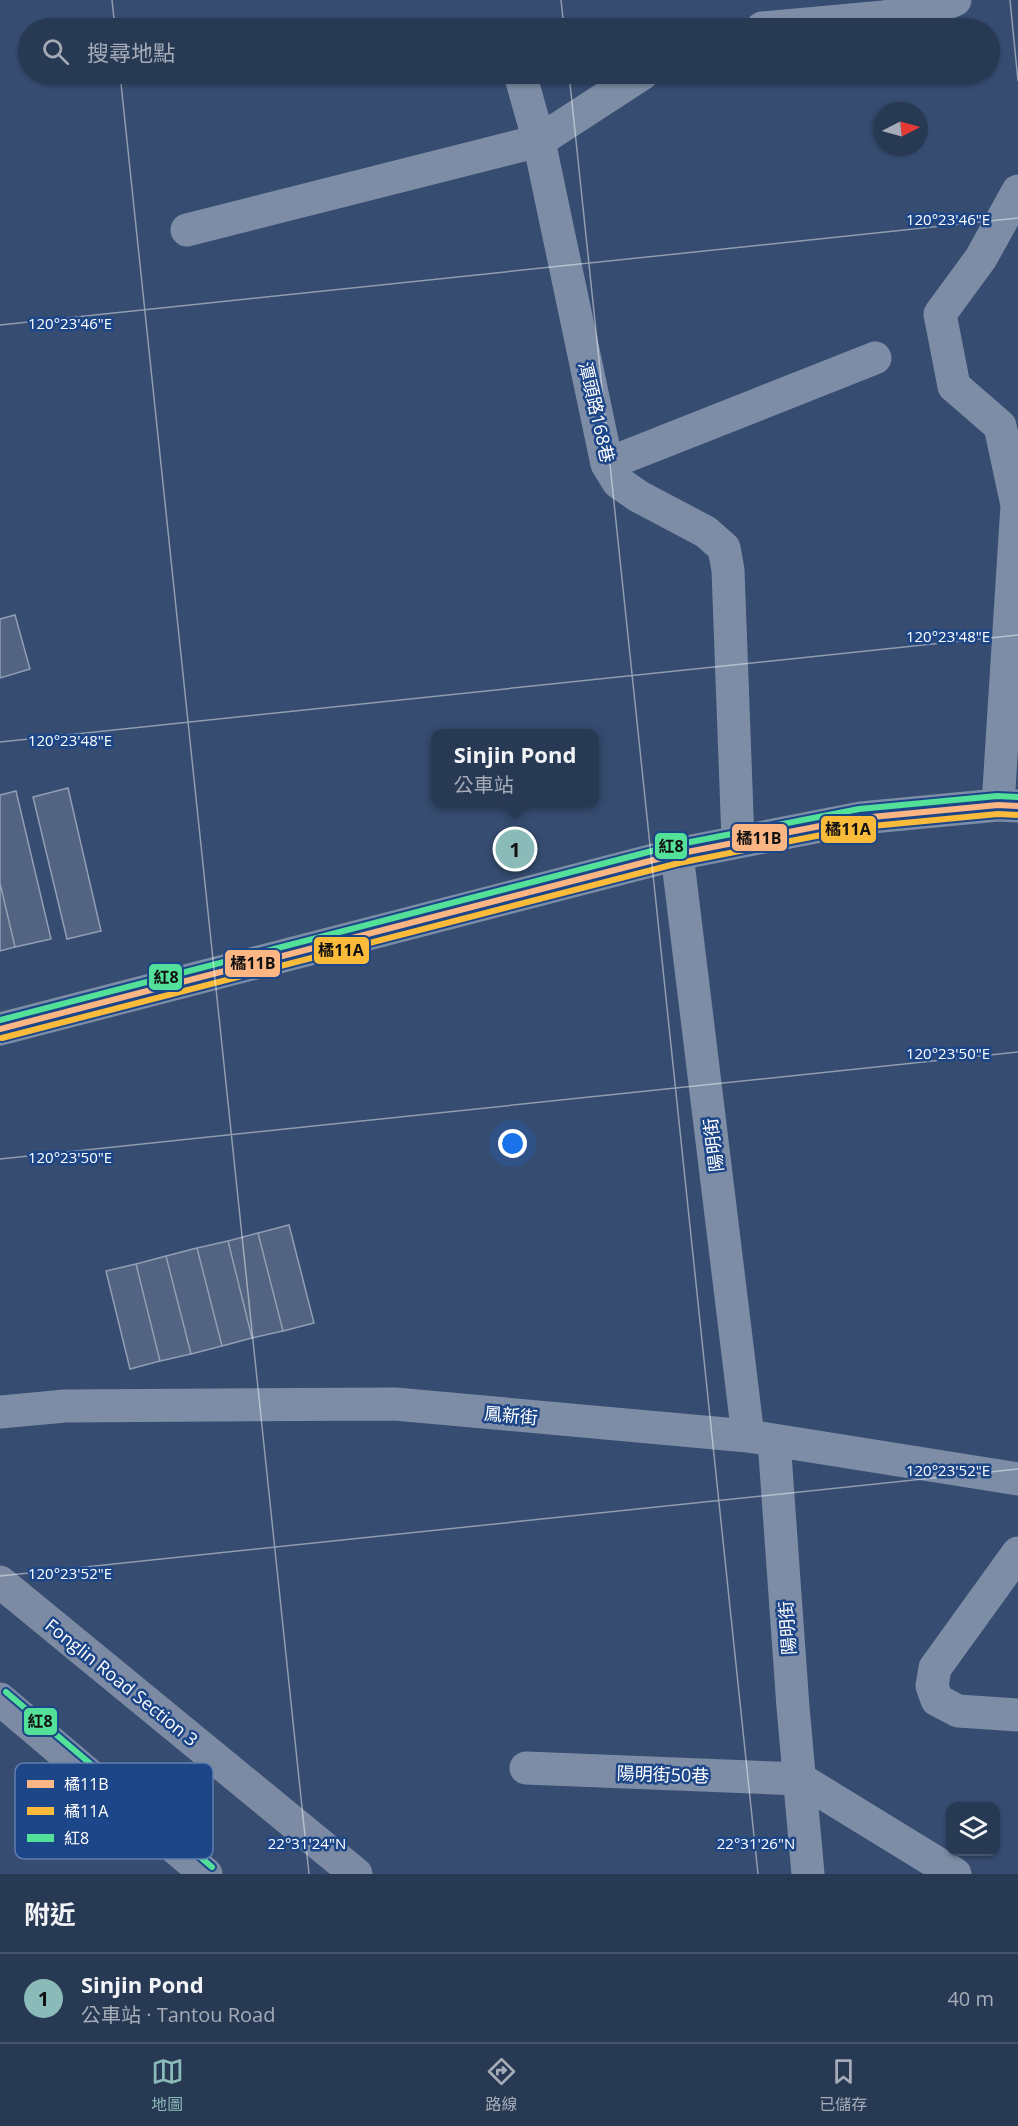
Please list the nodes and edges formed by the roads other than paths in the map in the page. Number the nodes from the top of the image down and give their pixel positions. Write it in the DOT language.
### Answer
graph roads {
  1 [pos="955,0"];
  2 [pos="873,18"];
  3 [pos="523,84"];
  4 [pos="626,84"];
  5 [pos="538,141"];
  6 [pos="1018,191"];
  7 [pos="187,230"];
  8 [pos="875,358"];
  9 [pos="607,464"];
  10 [pos="1008,805"];
  11 [pos="738,841"];
  12 [pos="677,854"];
  13 [pos="0,1029"];
  14 [pos="0,1412"];
  15 [pos="761,1438"];
  16 [pos="1018,1479"];
  17 [pos="1018,1553"];
  18 [pos="0,1582"];
  19 [pos="0,1699"];
  20 [pos="1018,1715"];
  21 [pos="75,1763"];
  22 [pos="526,1768"];
  23 [pos="800,1779"];
  24 [pos="188,1859"];
  25 [pos="206,1874"];
  26 [pos="356,1874"];
  27 [pos="808,1874"];
  28 [pos="955,1874"];
  1 -- 2 [label="street"];
  3 -- 5 [label="street, 潭頭路168巷"];
  4 -- 5 [label="street"];
  5 -- 7 [label="street"];
  5 -- 9 [label="street, 潭頭路168巷"];
  6 -- 10 [label="street"];
  8 -- 9 [label="street"];
  9 -- 11 [label="street, 潭頭路168巷"];
  10 -- 11 [label="street"];
  11 -- 12 [label="street"];
  12 -- 13 [label="street"];
  12 -- 15 [label="street, 陽明街"];
  14 -- 15 [label="street, 鳳新街"];
  15 -- 16 [label="street, 鳳新街"];
  15 -- 23 [label="street, 陽明街"];
  17 -- 20 [label="street"];
  18 -- 26 [label="main road, Fonglin Road Section 3"];
  19 -- 21 [label="main road"];
  22 -- 23 [label="street, 陽明街50巷"];
  23 -- 27 [label="street, 陽明街"];
  23 -- 28 [label="street"];
  24 -- 25 [label="main road"];
}
